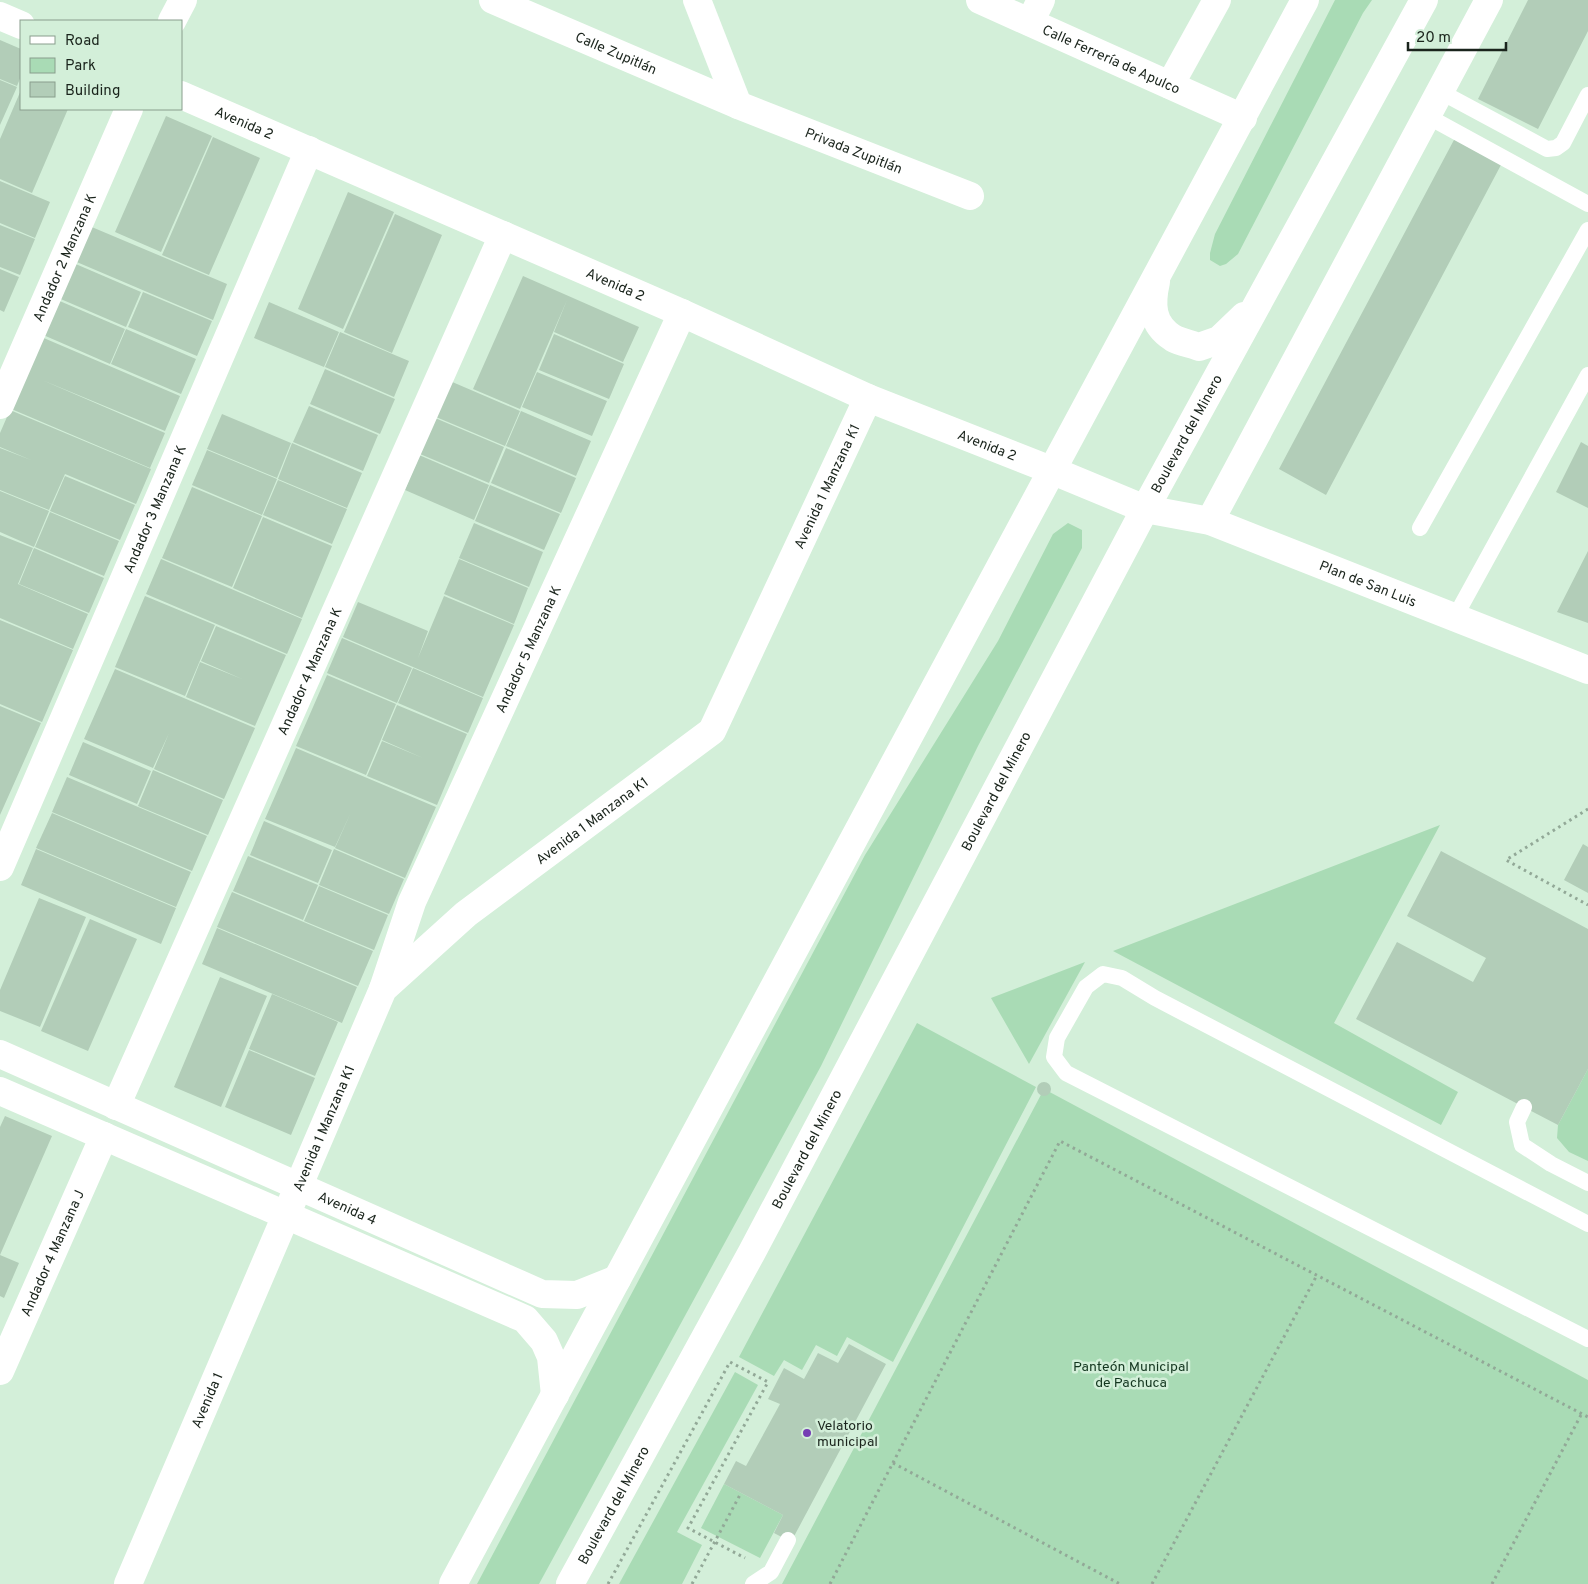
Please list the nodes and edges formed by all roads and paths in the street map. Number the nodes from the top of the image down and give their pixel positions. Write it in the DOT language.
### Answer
graph roads {
  1 [pos="183,0"];
  2 [pos="493,0"];
  3 [pos="697,0"];
  4 [pos="980,0"];
  5 [pos="1217,0"];
  6 [pos="1305,0"];
  7 [pos="1424,0"];
  8 [pos="1489,0"];
  9 [pos="1035,11"];
  10 [pos="0,16"];
  11 [pos="173,20"];
  12 [pos="20,25"];
  13 [pos="1170,85"];
  14 [pos="1440,92"];
  15 [pos="182,95"];
  16 [pos="1588,95"];
  17 [pos="738,105"];
  18 [pos="129,110"];
  19 [pos="1427,116"];
  20 [pos="1243,118"];
  21 [pos="309,150"];
  22 [pos="970,196"];
  23 [pos="1588,204"];
  24 [pos="1588,230"];
  25 [pos="503,235"];
  26 [pos="1159,271"];
  27 [pos="1265,292"];
  28 [pos="682,313"];
  29 [pos="1588,375"];
  30 [pos="868,398"];
  31 [pos="0,405"];
  32 [pos="1051,470"];
  33 [pos="1145,509"];
  34 [pos="1210,521"];
  35 [pos="1420,528"];
  36 [pos="1455,617"];
  37 [pos="1588,670"];
  38 [pos="1588,808"];
  39 [pos="0,867"];
  40 [pos="1588,905"];
  41 [pos="383,989"];
  42 [pos="0,1054"];
  43 [pos="0,1091"];
  44 [pos="116,1106"];
  45 [pos="1524,1108"];
  46 [pos="104,1136"];
  47 [pos="251,1166"];
  48 [pos="1588,1183"];
  49 [pos="298,1187"];
  50 [pos="238,1195"];
  51 [pos="286,1216"];
  52 [pos="365,1216"];
  53 [pos="1588,1224"];
  54 [pos="353,1245"];
  55 [pos="1317,1275"];
  56 [pos="617,1279"];
  57 [pos="1588,1339"];
  58 [pos="0,1371"];
  59 [pos="555,1395"];
  60 [pos="1582,1413"];
  61 [pos="1588,1417"];
  62 [pos="893,1463"];
  63 [pos="742,1493"];
  64 [pos="788,1540"];
  65 [pos="715,1542"];
  66 [pos="746,1559"];
  67 [pos="128,1584"];
  68 [pos="453,1584"];
  69 [pos="570,1584"];
  70 [pos="608,1584"];
  71 [pos="692,1584"];
  72 [pos="753,1584"];
  73 [pos="830,1584"];
  74 [pos="1120,1584"];
  75 [pos="1152,1584"];
  76 [pos="1492,1584"];
  1 -- 11 [label="street"];
  2 -- 17 [label="street, Calle Zupitlán"];
  3 -- 17 [label="street"];
  4 -- 9 [label="street, Calle Ferrería de Apulco"];
  5 -- 13 [label="street"];
  6 -- 20 [label="street"];
  7 -- 27 [label="street, Boulevard del Minero"];
  8 -- 14 [label="street"];
  9 -- 13 [label="street, Calle Ferrería de Apulco"];
  10 -- 12 [label="street"];
  13 -- 20 [label="street, Calle Ferrería de Apulco"];
  14 -- 16 [label="lane"];
  14 -- 19 [label="street"];
  15 -- 21 [label="street, Avenida 2"];
  17 -- 22 [label="street, Privada Zupitlán"];
  18 -- 31 [label="street, Andador 2 Manzana K"];
  19 -- 23 [label="lane"];
  19 -- 34 [label="street"];
  20 -- 26 [label="street"];
  21 -- 25 [label="street, Avenida 2"];
  21 -- 39 [label="street, Andador 3 Manzana K"];
  24 -- 35 [label="lane"];
  25 -- 28 [label="street, Avenida 2"];
  25 -- 44 [label="street, Andador 4 Manzana K"];
  26 -- 27 [label="street"];
  26 -- 32 [label="street"];
  27 -- 33 [label="street, Boulevard del Minero"];
  28 -- 30 [label="street, Avenida 2"];
  28 -- 41 [label="street, Andador 5 Manzana K"];
  29 -- 36 [label="lane"];
  30 -- 32 [label="street, Avenida 2"];
  30 -- 41 [label="street, Avenida 1 Manzana K1"];
  32 -- 33 [label="street, Avenida 2"];
  32 -- 56 [label="street"];
  33 -- 34 [label="street, Plan de San Luis"];
  33 -- 69 [label="street, Boulevard del Minero"];
  34 -- 36 [label="street, Plan de San Luis"];
  36 -- 37 [label="street, Plan de San Luis"];
  38 -- 40 [label="path"];
  41 -- 49 [label="street, Avenida 1 Manzana K1"];
  42 -- 44 [label="street, Avenida 4"];
  43 -- 46 [label="street"];
  44 -- 47 [label="street, Avenida 4"];
  45 -- 48 [label="lane"];
  46 -- 50 [label="street"];
  46 -- 58 [label="street, Andador 4 Manzana J"];
  47 -- 49 [label="street, Avenida 4"];
  47 -- 50 [label="street"];
  49 -- 51 [label="street, Avenida 1 Manzana K1"];
  49 -- 52 [label="street, Avenida 4"];
  50 -- 51 [label="street"];
  51 -- 54 [label="street"];
  51 -- 67 [label="street, Avenida 1"];
  52 -- 54 [label="street"];
  52 -- 56 [label="street, Avenida 4"];
  53 -- 57 [label="lane"];
  54 -- 59 [label="street"];
  55 -- 60 [label="path"];
  55 -- 62 [label="path"];
  55 -- 75 [label="path"];
  56 -- 59 [label="street"];
  59 -- 68 [label="street"];
  60 -- 61 [label="path"];
  60 -- 76 [label="path"];
  62 -- 73 [label="path"];
  62 -- 74 [label="path"];
  63 -- 65 [label="path"];
  64 -- 72 [label="lane"];
  65 -- 66 [label="path"];
  65 -- 70 [label="path"];
  65 -- 71 [label="path"];
}
